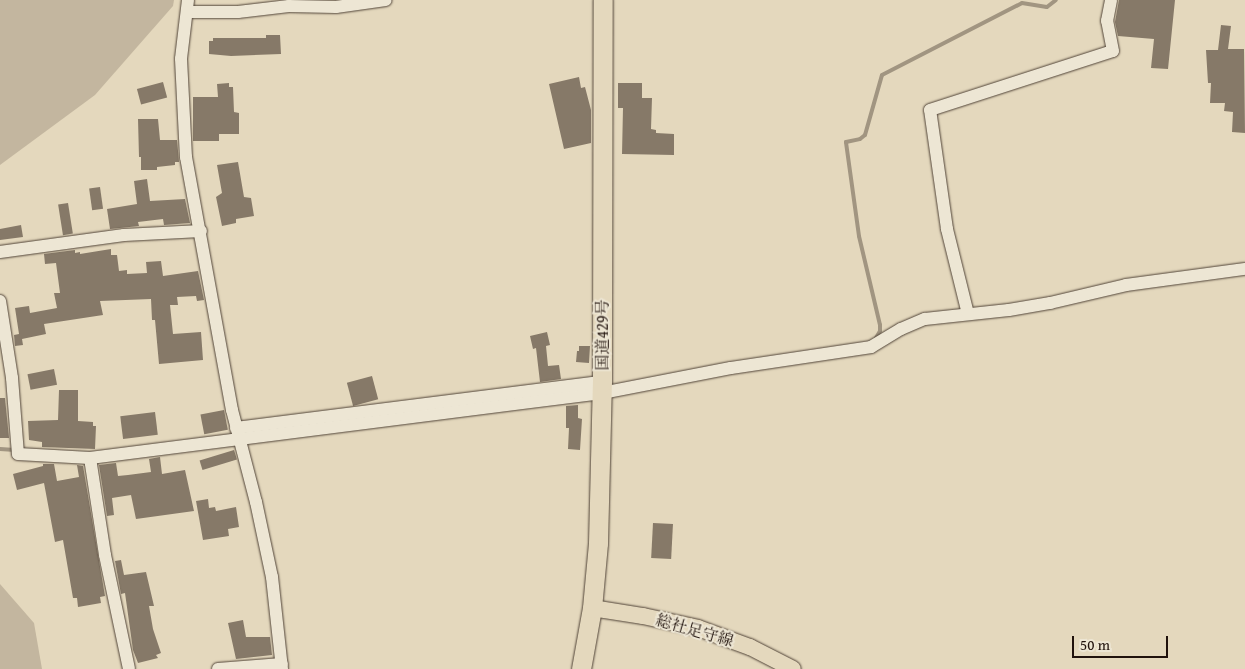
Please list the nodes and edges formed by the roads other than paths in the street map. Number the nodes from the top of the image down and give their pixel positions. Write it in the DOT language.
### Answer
graph roads {
  1 [pos="386,0"];
  2 [pos="603,0"];
  3 [pos="1111,0"];
  4 [pos="188,6"];
  5 [pos="201,231"];
  6 [pos="0,252"];
  7 [pos="1245,269"];
  8 [pos="0,301"];
  9 [pos="968,314"];
  10 [pos="602,388"];
  11 [pos="237,434"];
  12 [pos="90,458"];
  13 [pos="592,608"];
  14 [pos="282,667"];
  15 [pos="129,669"];
  16 [pos="218,669"];
  17 [pos="581,669"];
  18 [pos="793,669"];
  1 -- 4 [label="street"];
  2 -- 10 [label="highway, 国道429号"];
  3 -- 9 [label="street"];
  4 -- 5 [label="street"];
  5 -- 6 [label="street"];
  5 -- 11 [label="street"];
  7 -- 9 [label="street"];
  8 -- 12 [label="street"];
  9 -- 10 [label="street"];
  10 -- 11 [label="street"];
  10 -- 13 [label="highway, 国道429号"];
  11 -- 12 [label="street"];
  11 -- 14 [label="street"];
  12 -- 15 [label="street"];
  13 -- 17 [label="highway, 国道429号"];
  13 -- 18 [label="main road, 総社足守線"];
  14 -- 16 [label="street"];
}
